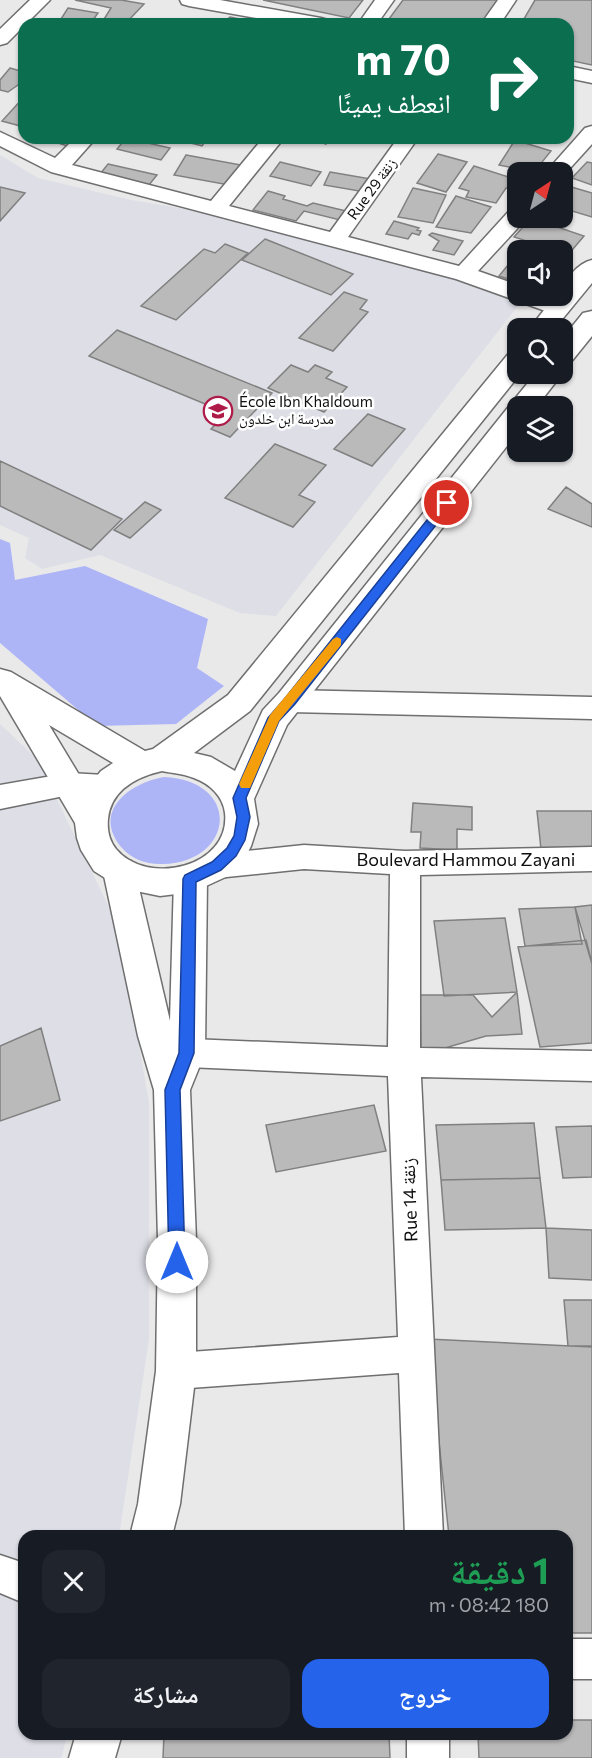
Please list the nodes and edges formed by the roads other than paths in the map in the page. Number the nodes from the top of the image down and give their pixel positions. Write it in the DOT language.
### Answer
graph roads {
  1 [pos="41,0"];
  2 [pos="385,0"];
  3 [pos="507,0"];
  4 [pos="202,5"];
  5 [pos="22,18"];
  6 [pos="283,18"];
  7 [pos="372,18"];
  8 [pos="494,18"];
  9 [pos="18,22"];
  10 [pos="0,39"];
  11 [pos="574,73"];
  12 [pos="592,77"];
  13 [pos="592,132"];
  14 [pos="0,138"];
  15 [pos="80,144"];
  16 [pos="269,144"];
  17 [pos="404,144"];
  18 [pos="565,162"];
  19 [pos="58,168"];
  20 [pos="214,210"];
  21 [pos="507,227"];
  22 [pos="335,240"];
  23 [pos="592,267"];
  24 [pos="464,274"];
  25 [pos="507,289"];
  26 [pos="553,306"];
  27 [pos="559,308"];
  28 [pos="550,318"];
  29 [pos="592,319"];
  30 [pos="573,342"];
  31 [pos="507,373"];
  32 [pos="541,384"];
  33 [pos="531,396"];
  34 [pos="507,427"];
  35 [pos="5,684"];
  36 [pos="290,701"];
  37 [pos="592,708"];
  38 [pos="152,762"];
  39 [pos="69,784"];
  40 [pos="105,786"];
  41 [pos="0,797"];
  42 [pos="239,798"];
  43 [pos="90,820"];
  44 [pos="240,836"];
  45 [pos="304,857"];
  46 [pos="592,859"];
  47 [pos="405,863"];
  48 [pos="119,871"];
  49 [pos="203,873"];
  50 [pos="156,1036"];
  51 [pos="187,1053"];
  52 [pos="404,1062"];
  53 [pos="592,1066"];
  54 [pos="172,1090"];
  55 [pos="416,1354"];
  56 [pos="176,1371"];
  57 [pos="152,1530"];
  58 [pos="424,1530"];
  59 [pos="0,1574"];
  60 [pos="18,1581"];
  61 [pos="573,1659"];
  62 [pos="592,1659"];
  63 [pos="97,1740"];
  64 [pos="428,1740"];
  65 [pos="92,1758"];
  66 [pos="428,1758"];
  1 -- 5 [label="street"];
  2 -- 7 [label="street"];
  3 -- 8 [label="street"];
  4 -- 6 [label="street"];
  9 -- 10 [label="street"];
  11 -- 12 [label="street"];
  13 -- 18 [label="street"];
  14 -- 19 [label="street"];
  15 -- 19 [label="street"];
  16 -- 20 [label="street"];
  17 -- 22 [label="street, Rue 29 زنقة"];
  19 -- 20 [label="street"];
  20 -- 22 [label="street"];
  21 -- 24 [label="street"];
  22 -- 24 [label="street"];
  23 -- 27 [label="main road"];
  24 -- 25 [label="street"];
  26 -- 27 [label="street"];
  27 -- 28 [label="main road"];
  29 -- 30 [label="main road"];
  31 -- 38 [label="main road"];
  32 -- 33 [label="main road"];
  34 -- 36 [label="main road"];
  35 -- 38 [label="main road"];
  35 -- 39 [label="main road"];
  36 -- 37 [label="street"];
  36 -- 42 [label="main road"];
  38 -- 40 [label="main road"];
  38 -- 42 [label="main road"];
  39 -- 40 [label="street"];
  39 -- 41 [label="street"];
  39 -- 43 [label="main road"];
  40 -- 43 [label="main road"];
  42 -- 44 [label="main road"];
  43 -- 48 [label="main road"];
  44 -- 45 [label="street"];
  44 -- 49 [label="main road"];
  45 -- 47 [label="street, Boulevard Hammou Zayani"];
  45 -- 49 [label="street"];
  46 -- 47 [label="street, Boulevard Hammou Zayani"];
  47 -- 52 [label="street, Rue 14 زنقة"];
  48 -- 49 [label="main road"];
  48 -- 50 [label="main road"];
  49 -- 51 [label="main road"];
  50 -- 51 [label="street"];
  50 -- 54 [label="main road"];
  51 -- 52 [label="street"];
  51 -- 54 [label="main road"];
  52 -- 53 [label="street"];
  52 -- 55 [label="street, Rue 14 زنقة"];
  54 -- 56 [label="main road"];
  55 -- 56 [label="street"];
  55 -- 58 [label="street, Rue 14 زنقة"];
  56 -- 57 [label="main road"];
  59 -- 60 [label="street"];
  61 -- 62 [label="street"];
  63 -- 65 [label="main road"];
  64 -- 66 [label="street"];
}
